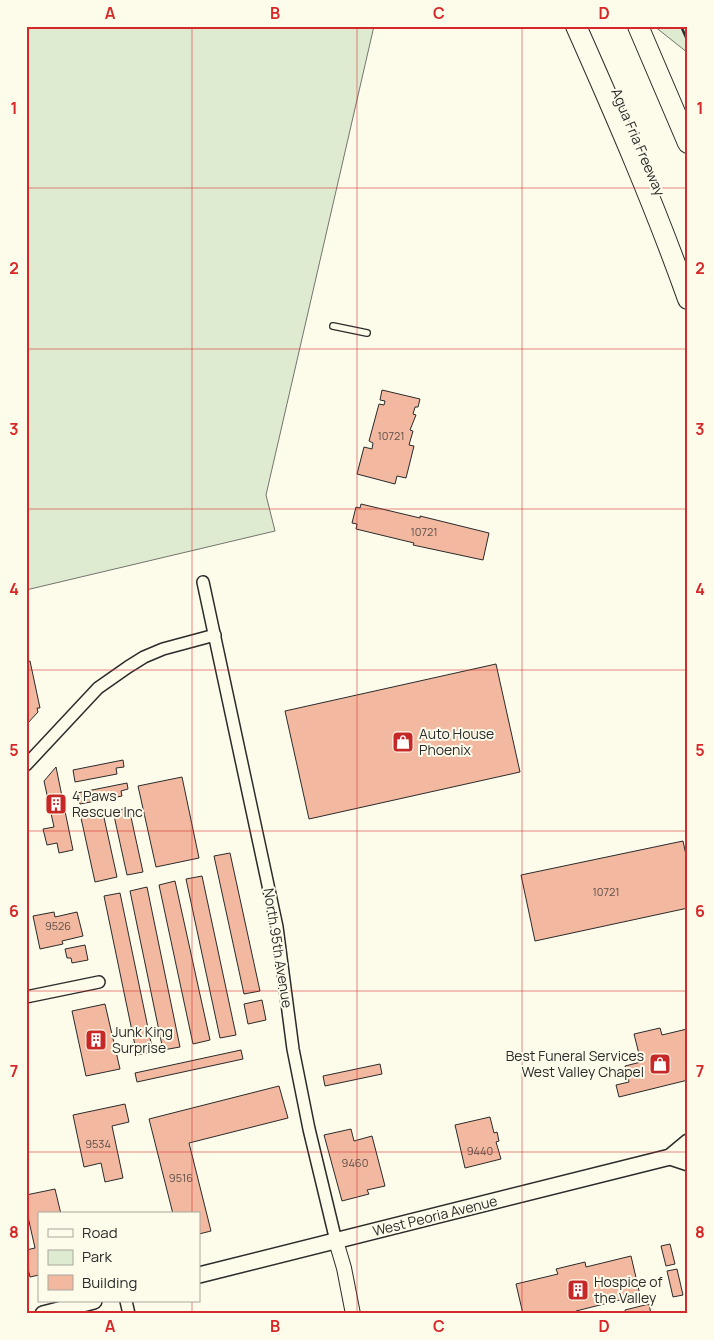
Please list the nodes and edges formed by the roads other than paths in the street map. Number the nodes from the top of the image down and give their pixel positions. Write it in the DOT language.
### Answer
graph roads {
  1 [pos="576,26"];
  2 [pos="590,26"];
  3 [pos="638,26"];
  4 [pos="653,26"];
  5 [pos="688,109"];
  6 [pos="688,143"];
  7 [pos="688,258"];
  8 [pos="688,299"];
  9 [pos="333,326"];
  10 [pos="367,333"];
  11 [pos="203,582"];
  12 [pos="215,636"];
  13 [pos="26,765"];
  14 [pos="99,982"];
  15 [pos="26,997"];
  16 [pos="688,1142"];
  17 [pos="670,1157"];
  18 [pos="688,1163"];
  19 [pos="336,1241"];
  20 [pos="200,1275"];
  21 [pos="90,1302"];
  22 [pos="43,1314"];
  23 [pos="353,1314"];
  1 -- 8 [label="highway"];
  2 -- 7 [label="highway, Agua Fria Freeway"];
  3 -- 6 [label="highway"];
  4 -- 5 [label="highway"];
  9 -- 10 [label="lane"];
  11 -- 12 [label="street, North 95th Avenue"];
  12 -- 13 [label="street"];
  12 -- 19 [label="street, North 95th Avenue"];
  14 -- 15 [label="street"];
  16 -- 17 [label="main road, West Peoria Avenue"];
  17 -- 18 [label="main road"];
  17 -- 19 [label="main road, West Peoria Avenue"];
  19 -- 20 [label="main road, West Peoria Avenue"];
  19 -- 23 [label="street, North 95th Avenue"];
  21 -- 22 [label="main road"];
}
